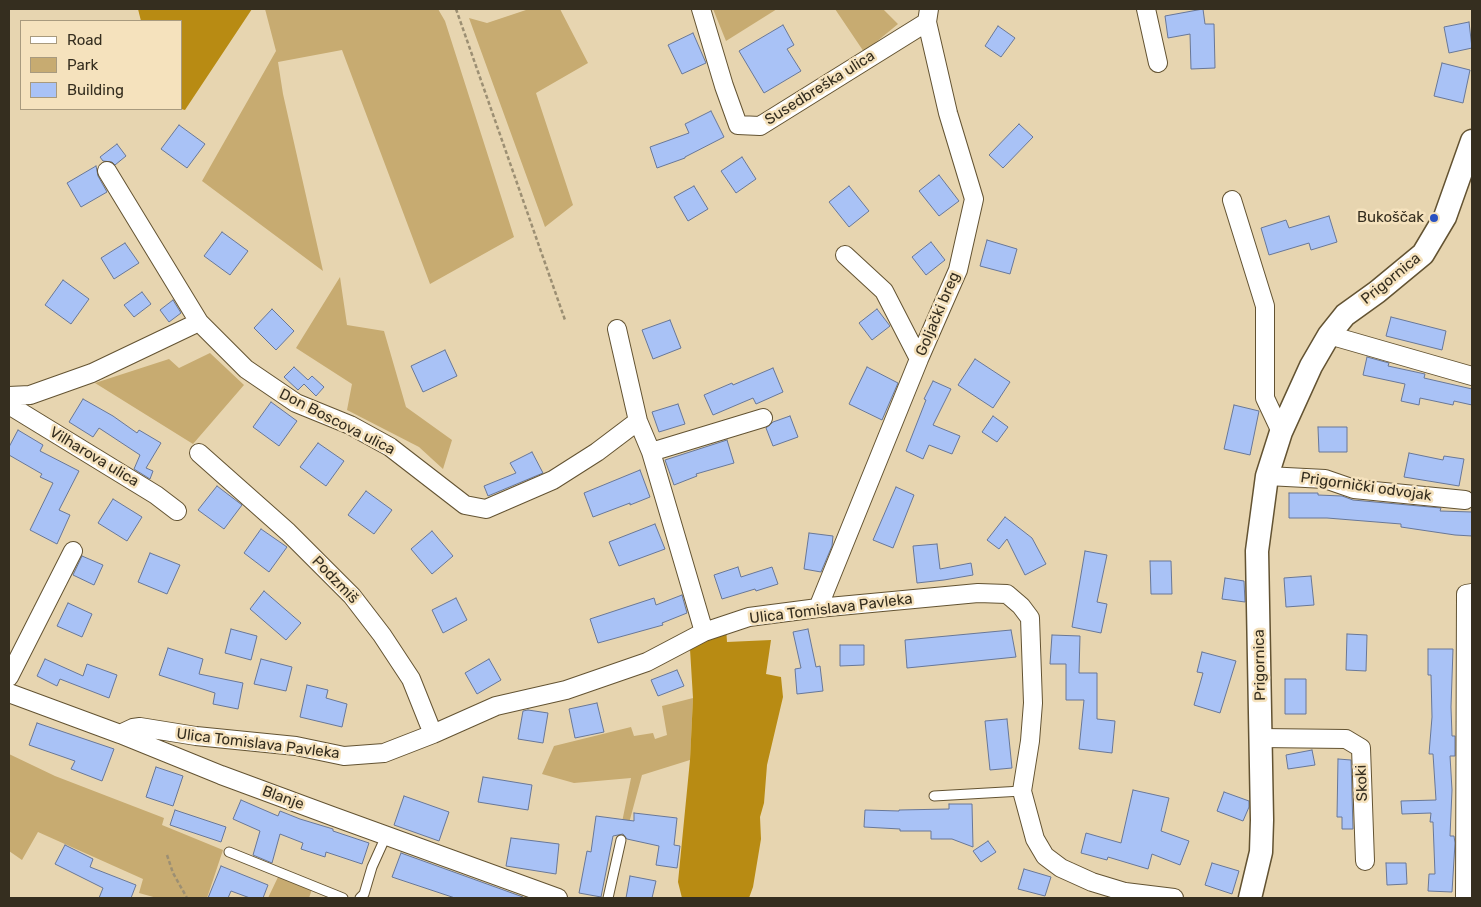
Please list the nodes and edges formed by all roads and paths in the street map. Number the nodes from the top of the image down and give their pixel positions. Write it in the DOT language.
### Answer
graph roads {
  1 [pos="456,9"];
  2 [pos="701,9"];
  3 [pos="1146,9"];
  4 [pos="928,15"];
  5 [pos="1158,63"];
  6 [pos="1472,142"];
  7 [pos="107,171"];
  8 [pos="1232,200"];
  9 [pos="845,254"];
  10 [pos="565,320"];
  11 [pos="199,322"];
  12 [pos="617,329"];
  13 [pos="1329,335"];
  14 [pos="919,358"];
  15 [pos="1472,376"];
  16 [pos="9,396"];
  17 [pos="9,406"];
  18 [pos="763,418"];
  19 [pos="638,421"];
  20 [pos="1281,432"];
  21 [pos="651,452"];
  22 [pos="199,453"];
  23 [pos="1266,476"];
  24 [pos="1465,500"];
  25 [pos="177,511"];
  26 [pos="72,551"];
  27 [pos="1472,593"];
  28 [pos="818,608"];
  29 [pos="704,632"];
  30 [pos="9,677"];
  31 [pos="9,693"];
  32 [pos="120,734"];
  33 [pos="433,734"];
  34 [pos="1261,738"];
  35 [pos="1022,791"];
  36 [pos="934,796"];
  37 [pos="386,836"];
  38 [pos="621,840"];
  39 [pos="229,852"];
  40 [pos="167,855"];
  41 [pos="1365,862"];
  42 [pos="187,898"];
  43 [pos="343,898"];
  44 [pos="360,898"];
  45 [pos="558,898"];
  46 [pos="608,898"];
  47 [pos="1174,898"];
  48 [pos="1250,898"];
  49 [pos="1465,898"];
  1 -- 10 [label="path"];
  2 -- 4 [label="street, Susedbreška ulica"];
  3 -- 5 [label="street"];
  4 -- 14 [label="street, Goljački breg"];
  6 -- 13 [label="street, Prigornica"];
  7 -- 11 [label="street, Don Boscova ulica"];
  8 -- 20 [label="street"];
  9 -- 14 [label="street"];
  11 -- 16 [label="street"];
  11 -- 19 [label="street, Don Boscova ulica"];
  12 -- 19 [label="street"];
  13 -- 15 [label="street"];
  13 -- 20 [label="street, Prigornica"];
  14 -- 28 [label="street, Goljački breg"];
  17 -- 25 [label="street, Vilharova ulica"];
  18 -- 21 [label="street"];
  19 -- 21 [label="street"];
  20 -- 23 [label="street, Prigornica"];
  21 -- 29 [label="street"];
  22 -- 33 [label="street, Podzmiš"];
  23 -- 24 [label="street, Prigornički odvojak"];
  23 -- 34 [label="street, Prigornica"];
  26 -- 30 [label="street"];
  27 -- 49 [label="street"];
  28 -- 29 [label="street, Ulica Tomislava Pavleka"];
  28 -- 35 [label="street, Ulica Tomislava Pavleka"];
  29 -- 33 [label="street, Ulica Tomislava Pavleka"];
  31 -- 32 [label="street, Blanje"];
  32 -- 33 [label="street, Ulica Tomislava Pavleka"];
  32 -- 37 [label="street, Blanje"];
  34 -- 41 [label="street, Skoki"];
  34 -- 48 [label="street, Prigornica"];
  35 -- 36 [label="lane"];
  35 -- 47 [label="street, Ulica Tomislava Pavleka"];
  37 -- 44 [label="lane"];
  37 -- 45 [label="street, Blanje"];
  38 -- 46 [label="lane"];
  39 -- 43 [label="lane"];
  40 -- 42 [label="path"];
}
